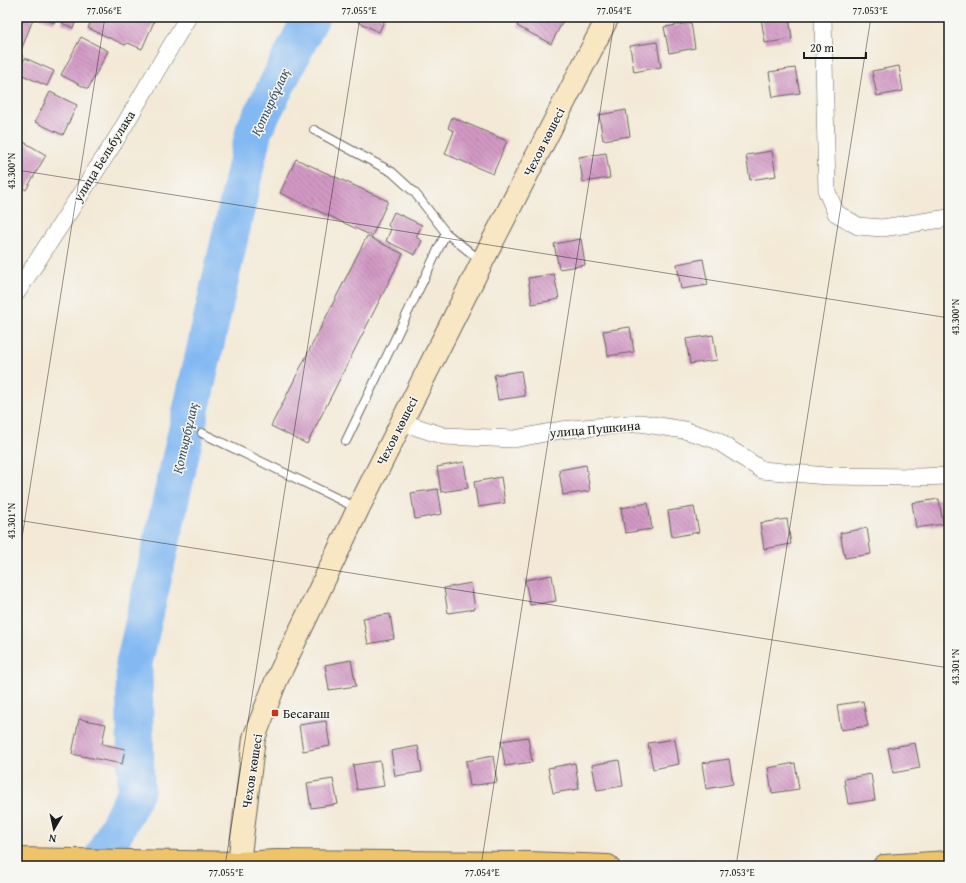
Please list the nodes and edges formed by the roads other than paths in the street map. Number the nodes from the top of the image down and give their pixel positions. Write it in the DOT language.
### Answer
graph roads {
  1 [pos="188,17"];
  2 [pos="608,17"];
  3 [pos="824,17"];
  4 [pos="314,130"];
  5 [pos="949,218"];
  6 [pos="446,233"];
  7 [pos="482,262"];
  8 [pos="17,292"];
  9 [pos="401,422"];
  10 [pos="202,432"];
  11 [pos="346,441"];
  12 [pos="949,476"];
  13 [pos="358,509"];
  14 [pos="17,859"];
  15 [pos="949,862"];
  16 [pos="47,863"];
  17 [pos="245,864"];
  18 [pos="601,866"];
  19 [pos="608,866"];
  20 [pos="884,866"];
  1 -- 8 [label="street, улица Бельбулака"];
  2 -- 7 [label="main road, Чехов көшесі"];
  3 -- 5 [label="street"];
  4 -- 6 [label="lane"];
  6 -- 7 [label="lane"];
  6 -- 11 [label="lane"];
  7 -- 9 [label="main road, Чехов көшесі"];
  9 -- 12 [label="street, улица Пушкина"];
  9 -- 13 [label="main road, Чехов көшесі"];
  10 -- 13 [label="lane"];
  13 -- 17 [label="main road, Чехов көшесі"];
  14 -- 16 [label="main road"];
  15 -- 20 [label="main road"];
  16 -- 17 [label="main road"];
  17 -- 18 [label="main road"];
  18 -- 19 [label="main road"];
}
